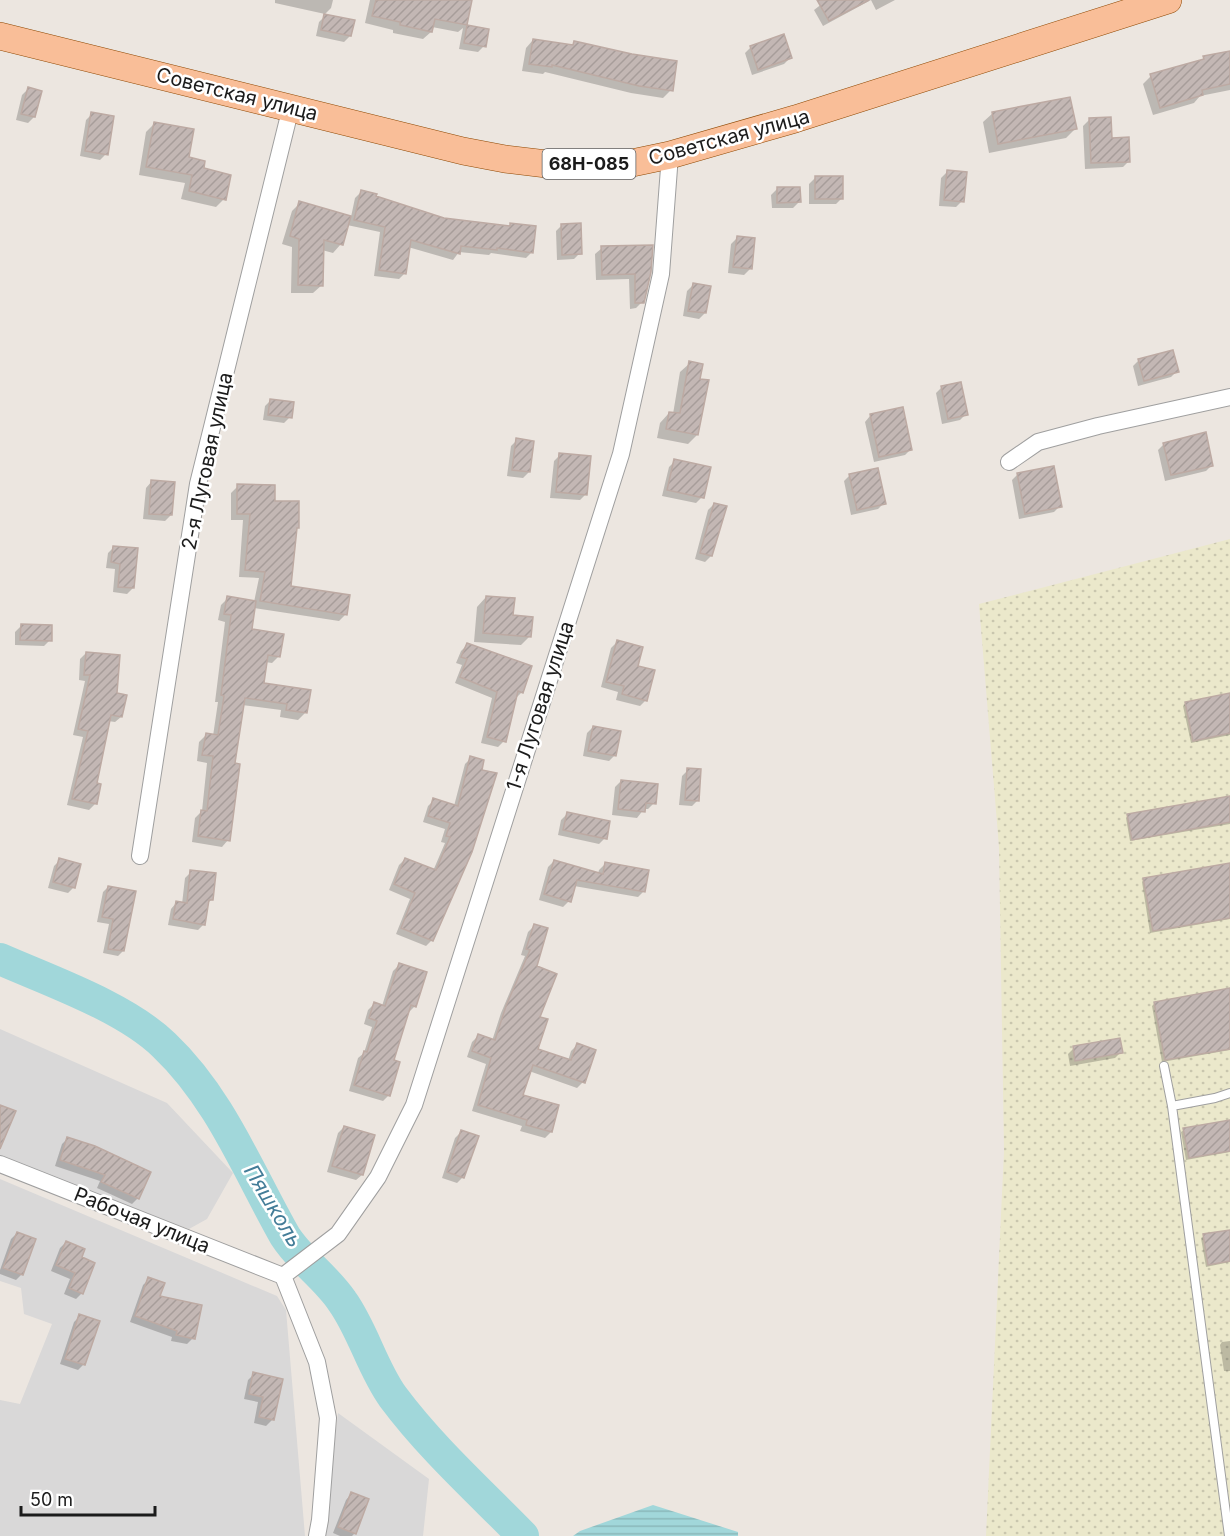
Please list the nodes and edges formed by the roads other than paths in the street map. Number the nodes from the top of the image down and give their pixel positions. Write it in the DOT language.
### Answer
graph roads {
  1 [pos="1168,0"];
  2 [pos="0,36"];
  3 [pos="291,107"];
  4 [pos="670,155"];
  5 [pos="1230,397"];
  6 [pos="1009,462"];
  7 [pos="140,856"];
  8 [pos="1164,1066"];
  9 [pos="1230,1093"];
  10 [pos="1172,1106"];
  11 [pos="0,1164"];
  12 [pos="283,1276"];
  13 [pos="316,1536"];
  14 [pos="1229,1536"];
  1 -- 4 [label="main road, Советская улица / 68Н-085"];
  2 -- 3 [label="main road, Советская улица / 68Н-085"];
  3 -- 4 [label="main road, Советская улица / 68Н-085"];
  3 -- 7 [label="street, 2-я Луговая улица"];
  4 -- 12 [label="street, 1-я Луговая улица"];
  5 -- 6 [label="street"];
  8 -- 10 [label="lane"];
  9 -- 10 [label="lane"];
  10 -- 14 [label="lane"];
  11 -- 12 [label="street, Рабочая улица"];
  12 -- 13 [label="street"];
}
